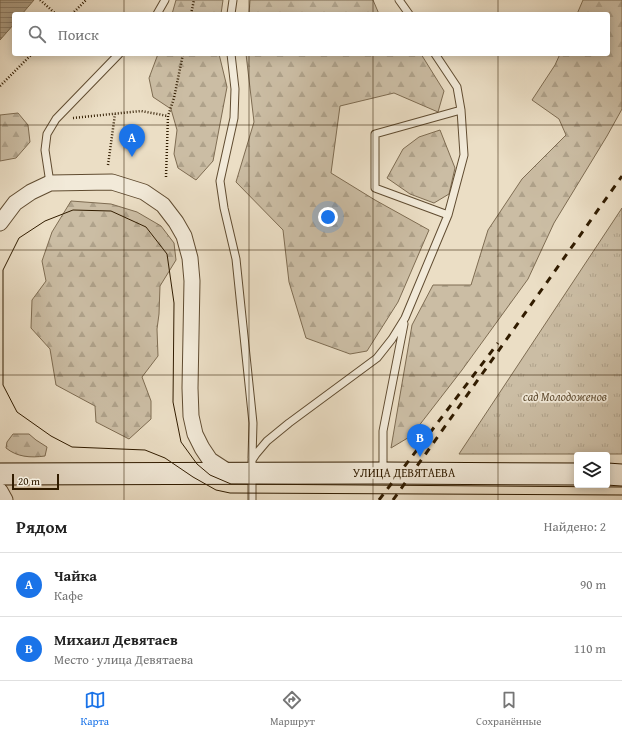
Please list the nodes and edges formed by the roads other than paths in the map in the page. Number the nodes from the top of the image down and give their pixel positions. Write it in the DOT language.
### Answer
graph roads {
  1 [pos="165,0"];
  2 [pos="233,0"];
  3 [pos="399,0"];
  4 [pos="159,12"];
  5 [pos="231,12"];
  6 [pos="408,12"];
  7 [pos="117,56"];
  8 [pos="231,56"];
  9 [pos="436,56"];
  10 [pos="461,110"];
  11 [pos="50,183"];
  12 [pos="448,215"];
  13 [pos="0,223"];
  14 [pos="405,318"];
  15 [pos="252,467"];
  16 [pos="231,473"];
  17 [pos="382,473"];
  18 [pos="0,474"];
  19 [pos="574,474"];
  20 [pos="610,474"];
  21 [pos="622,475"];
  22 [pos="0,491"];
  23 [pos="6,500"];
  24 [pos="252,500"];
  1 -- 4 [label="lane"];
  2 -- 5 [label="lane"];
  3 -- 6 [label="lane"];
  7 -- 11 [label="lane"];
  8 -- 15 [label="lane"];
  9 -- 10 [label="lane"];
  10 -- 12 [label="lane"];
  10 -- 12 [label="lane"];
  11 -- 13 [label="street"];
  11 -- 16 [label="street"];
  12 -- 14 [label="lane"];
  14 -- 15 [label="lane"];
  14 -- 17 [label="lane"];
  15 -- 16 [label="street, УЛИЦА ДЕВЯТАЕВА"];
  15 -- 17 [label="street, УЛИЦА ДЕВЯТАЕВА"];
  15 -- 24 [label="lane"];
  16 -- 18 [label="street, УЛИЦА ДЕВЯТАЕВА"];
  17 -- 19 [label="street, УЛИЦА ДЕВЯТАЕВА"];
  20 -- 21 [label="street"];
  22 -- 23 [label="street"];
}
